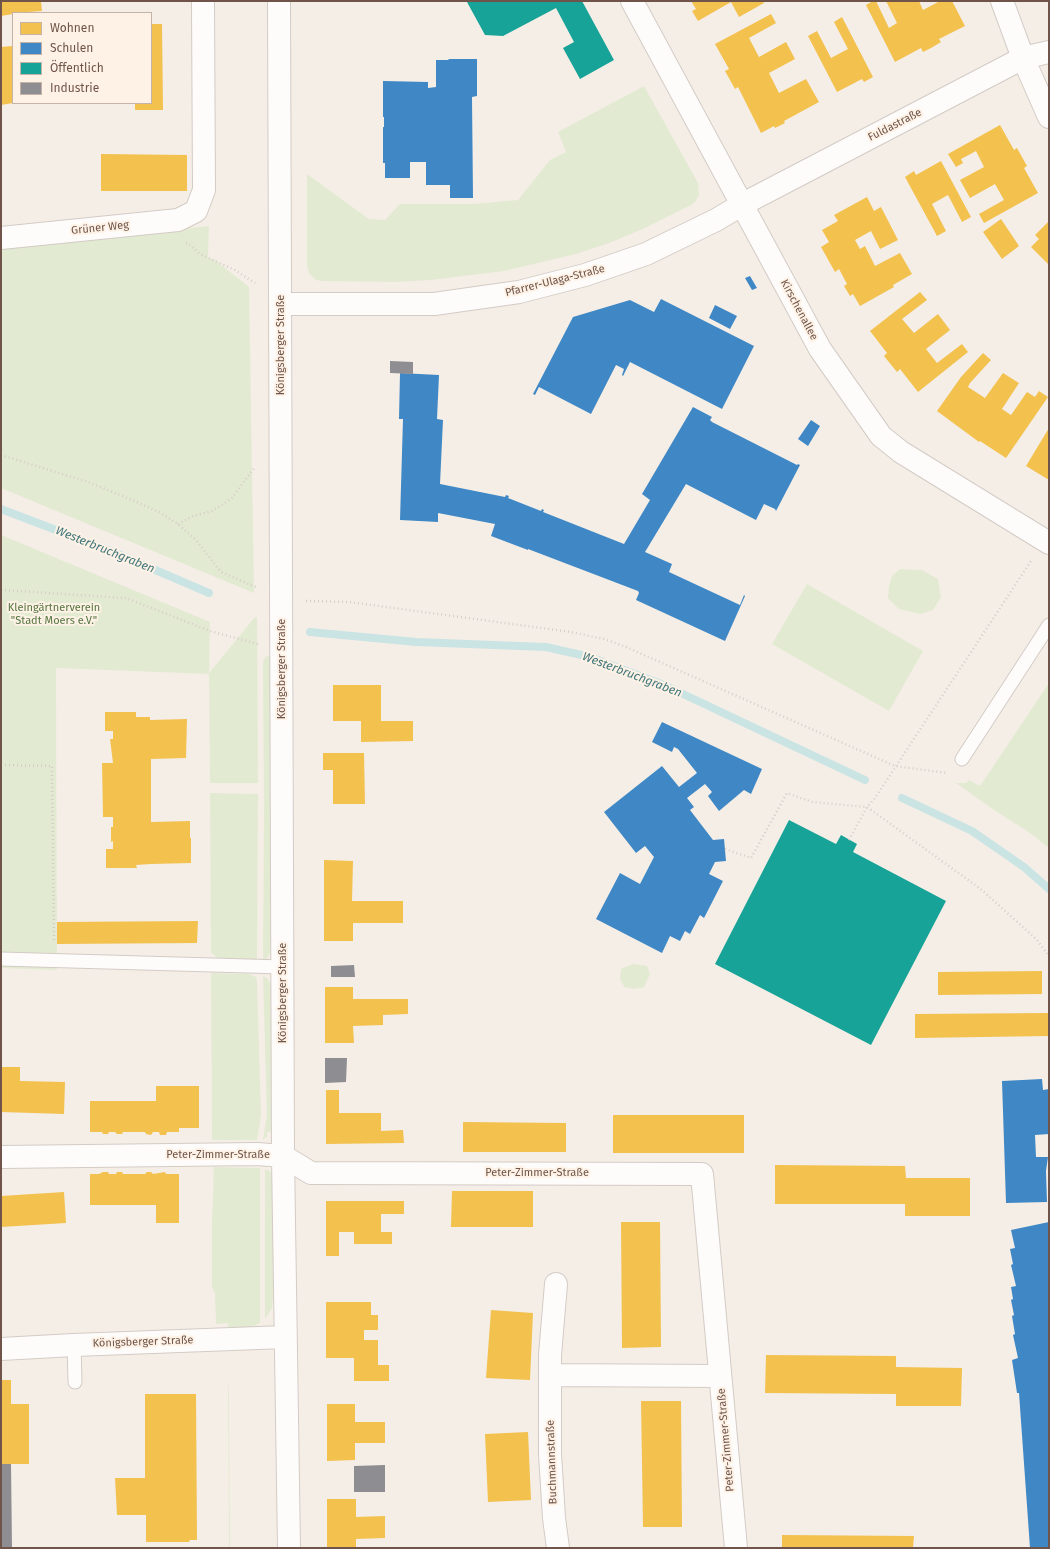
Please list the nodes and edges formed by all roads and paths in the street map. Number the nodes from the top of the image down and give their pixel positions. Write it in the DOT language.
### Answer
graph roads {
  1 [pos="202,1"];
  2 [pos="279,1"];
  3 [pos="632,1"];
  4 [pos="1002,1"];
  5 [pos="1049,52"];
  6 [pos="1023,58"];
  7 [pos="1049,117"];
  8 [pos="743,204"];
  9 [pos="1,238"];
  10 [pos="180,243"];
  11 [pos="256,284"];
  12 [pos="281,304"];
  13 [pos="1,455"];
  14 [pos="258,463"];
  15 [pos="178,524"];
  16 [pos="1047,542"];
  17 [pos="1,590"];
  18 [pos="282,600"];
  19 [pos="1049,625"];
  20 [pos="282,651"];
  21 [pos="962,760"];
  22 [pos="1,765"];
  23 [pos="895,766"];
  24 [pos="867,807"];
  25 [pos="849,840"];
  26 [pos="725,849"];
  27 [pos="1049,956"];
  28 [pos="1,960"];
  29 [pos="54,961"];
  30 [pos="283,967"];
  31 [pos="1,1156"];
  32 [pos="283,1156"];
  33 [pos="556,1284"];
  34 [pos="285,1337"];
  35 [pos="74,1345"];
  36 [pos="1,1349"];
  37 [pos="550,1375"];
  38 [pos="720,1376"];
  39 [pos="75,1382"];
  40 [pos="288,1548"];
  41 [pos="558,1548"];
  42 [pos="736,1548"];
  1 -- 9 [label="street, Grüner Weg"];
  2 -- 12 [label="street, Königsberger Straße"];
  3 -- 8 [label="street, Kirschenallee"];
  4 -- 6 [label="street"];
  5 -- 6 [label="street, Fuldastraße"];
  6 -- 7 [label="street"];
  6 -- 8 [label="street, Fuldastraße"];
  8 -- 12 [label="street, Pfarrer-Ulaga-Straße"];
  8 -- 16 [label="street, Kirschenallee"];
  10 -- 11 [label="path"];
  12 -- 18 [label="street, Königsberger Straße"];
  13 -- 15 [label="path"];
  14 -- 15 [label="path"];
  15 -- 18 [label="path"];
  16 -- 23 [label="path"];
  17 -- 20 [label="path"];
  18 -- 20 [label="street, Königsberger Straße"];
  18 -- 23 [label="path"];
  19 -- 21 [label="lane"];
  20 -- 30 [label="street, Königsberger Straße"];
  21 -- 23 [label="path"];
  22 -- 29 [label="path"];
  23 -- 24 [label="path"];
  24 -- 25 [label="path"];
  24 -- 26 [label="path"];
  24 -- 27 [label="path"];
  28 -- 29 [label="lane"];
  29 -- 30 [label="lane"];
  30 -- 32 [label="street, Königsberger Straße"];
  31 -- 32 [label="street, Peter-Zimmer-Straße"];
  32 -- 34 [label="street, Königsberger Straße"];
  32 -- 38 [label="street, Peter-Zimmer-Straße"];
  33 -- 37 [label="street, Buchmannstraße"];
  34 -- 35 [label="street, Königsberger Straße"];
  34 -- 40 [label="street, Königsberger Straße"];
  35 -- 36 [label="street, Königsberger Straße"];
  35 -- 39 [label="lane"];
  37 -- 38 [label="street"];
  37 -- 41 [label="street, Buchmannstraße"];
  38 -- 42 [label="street, Peter-Zimmer-Straße"];
}
